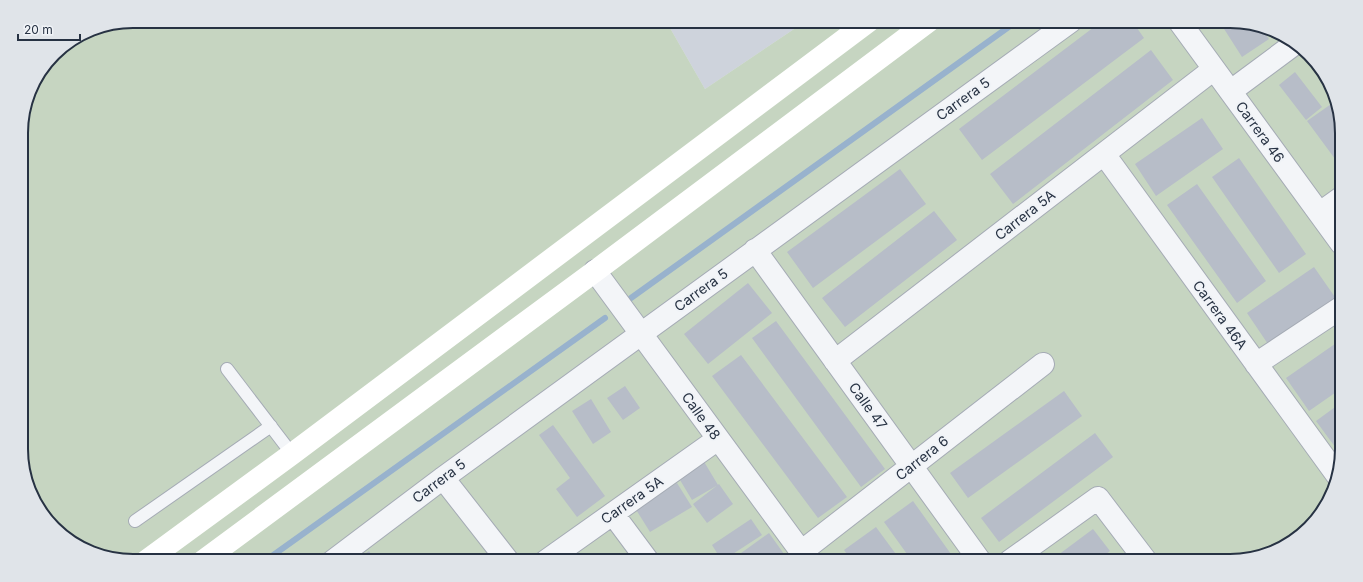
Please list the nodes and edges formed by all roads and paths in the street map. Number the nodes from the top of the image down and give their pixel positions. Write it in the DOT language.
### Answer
graph roads {
  1 [pos="854,28"];
  2 [pos="920,28"];
  3 [pos="1061,28"];
  4 [pos="1184,28"];
  5 [pos="1290,47"];
  6 [pos="1214,69"];
  7 [pos="1231,91"];
  8 [pos="1104,154"];
  9 [pos="1335,202"];
  10 [pos="1320,213"];
  11 [pos="1335,234"];
  12 [pos="755,250"];
  13 [pos="595,271"];
  14 [pos="1335,312"];
  15 [pos="641,334"];
  16 [pos="835,361"];
  17 [pos="1043,364"];
  18 [pos="1256,364"];
  19 [pos="227,369"];
  20 [pos="271,426"];
  21 [pos="718,439"];
  22 [pos="292,454"];
  23 [pos="912,466"];
  24 [pos="1333,469"];
  25 [pos="443,478"];
  26 [pos="613,514"];
  27 [pos="135,521"];
  28 [pos="156,554"];
  29 [pos="213,554"];
  30 [pos="342,554"];
  31 [pos="503,554"];
  32 [pos="556,554"];
  33 [pos="643,554"];
  34 [pos="802,554"];
  35 [pos="808,554"];
  36 [pos="975,554"];
  37 [pos="1020,554"];
  38 [pos="1141,554"];
  1 -- 22 [label="main road"];
  2 -- 13 [label="main road"];
  3 -- 12 [label="street, Carrera 5"];
  4 -- 6 [label="street, Carrera 46"];
  5 -- 7 [label="street"];
  6 -- 7 [label="street, Carrera 46"];
  6 -- 8 [label="street, Carrera 5A"];
  7 -- 10 [label="street, Carrera 46"];
  8 -- 16 [label="street, Carrera 5A"];
  8 -- 18 [label="street, Carrera 46A"];
  9 -- 10 [label="street"];
  10 -- 11 [label="street, Carrera 46"];
  12 -- 15 [label="street, Carrera 5"];
  12 -- 16 [label="street, Calle 47"];
  13 -- 15 [label="street, Calle 48"];
  13 -- 29 [label="main road"];
  14 -- 18 [label="street"];
  15 -- 21 [label="street, Calle 48"];
  15 -- 25 [label="street, Carrera 5"];
  16 -- 23 [label="street, Calle 47"];
  17 -- 23 [label="street, Carrera 6"];
  18 -- 24 [label="street, Carrera 46A"];
  19 -- 20 [label="lane"];
  20 -- 22 [label="lane"];
  20 -- 27 [label="lane"];
  21 -- 26 [label="street, Carrera 5A"];
  21 -- 34 [label="street, Calle 48"];
  22 -- 28 [label="main road"];
  23 -- 35 [label="street, Carrera 6"];
  23 -- 36 [label="street, Calle 47"];
  25 -- 30 [label="street, Carrera 5"];
  25 -- 31 [label="street"];
  26 -- 32 [label="street, Carrera 5A"];
  26 -- 33 [label="street"];
  37 -- 38 [label="street"];
}
